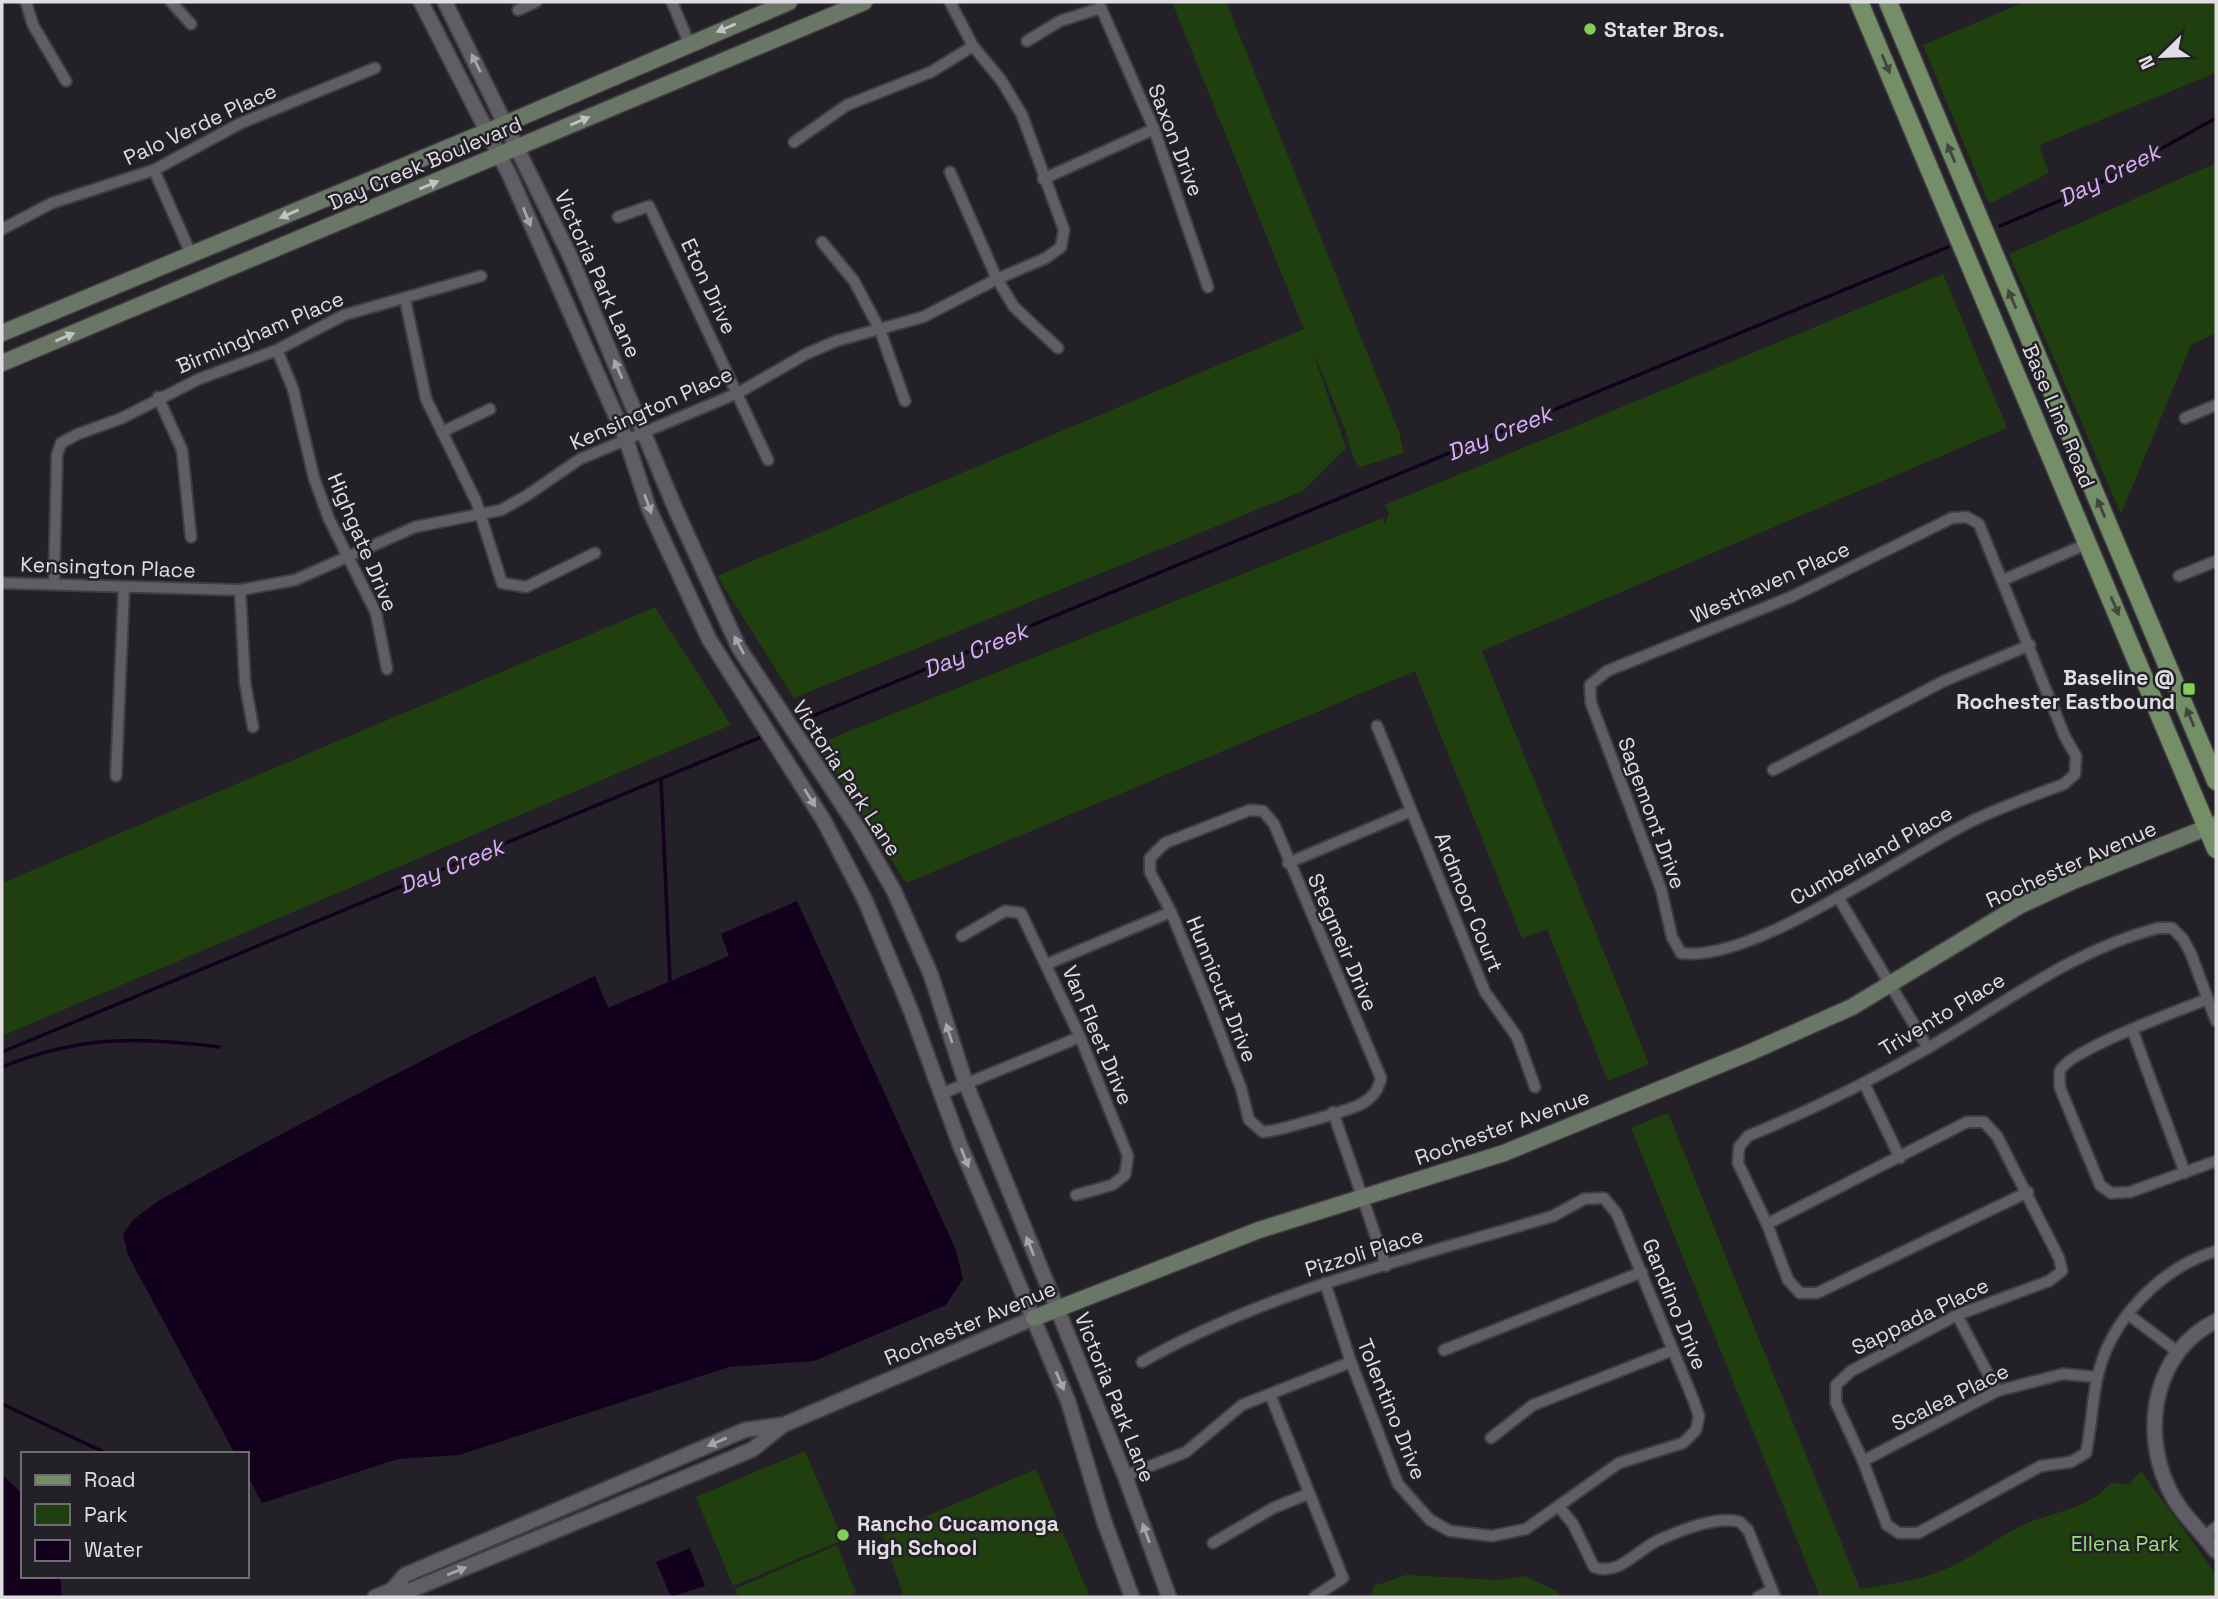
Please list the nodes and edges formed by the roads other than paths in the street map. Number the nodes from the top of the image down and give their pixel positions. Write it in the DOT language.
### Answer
graph roads {
  1 [pos="26,2"];
  2 [pos="171,2"];
  3 [pos="421,2"];
  4 [pos="445,2"];
  5 [pos="536,2"];
  6 [pos="673,2"];
  7 [pos="789,2"];
  8 [pos="864,2"];
  9 [pos="950,2"];
  10 [pos="1859,2"];
  11 [pos="1888,2"];
  12 [pos="518,10"];
  13 [pos="191,24"];
  14 [pos="1027,40"];
  15 [pos="689,43"];
  16 [pos="973,46"];
  17 [pos="375,68"];
  18 [pos="66,81"];
  19 [pos="506,124"];
  20 [pos="1154,130"];
  21 [pos="488,131"];
  22 [pos="794,142"];
  23 [pos="517,148"];
  24 [pos="500,155"];
  25 [pos="154,170"];
  26 [pos="950,172"];
  27 [pos="1043,179"];
  28 [pos="618,217"];
  29 [pos="2,229"];
  30 [pos="822,242"];
  31 [pos="191,254"];
  32 [pos="481,276"];
  33 [pos="997,278"];
  34 [pos="1208,287"];
  35 [pos="405,299"];
  36 [pos="880,330"];
  37 [pos="2,333"];
  38 [pos="1059,348"];
  39 [pos="277,350"];
  40 [pos="2,363"];
  41 [pos="738,393"];
  42 [pos="158,397"];
  43 [pos="905,401"];
  44 [pos="2216,405"];
  45 [pos="490,409"];
  46 [pos="2185,418"];
  47 [pos="442,432"];
  48 [pos="644,432"];
  49 [pos="626,439"];
  50 [pos="768,460"];
  51 [pos="481,514"];
  52 [pos="191,537"];
  53 [pos="2089,543"];
  54 [pos="595,553"];
  55 [pos="349,558"];
  56 [pos="2216,561"];
  57 [pos="2179,576"];
  58 [pos="2003,580"];
  59 [pos="2,583"];
  60 [pos="54,583"];
  61 [pos="124,587"];
  62 [pos="240,590"];
  63 [pos="2030,645"];
  64 [pos="387,670"];
  65 [pos="1590,685"];
  66 [pos="1377,726"];
  67 [pos="253,727"];
  68 [pos="1773,770"];
  69 [pos="116,776"];
  70 [pos="2216,780"];
  71 [pos="1411,811"];
  72 [pos="2212,825"];
  73 [pos="2216,849"];
  74 [pos="1150,858"];
  75 [pos="1288,863"];
  76 [pos="1838,897"];
  77 [pos="1171,912"];
  78 [pos="962,936"];
  79 [pos="1681,953"];
  80 [pos="1047,964"];
  81 [pos="1890,985"];
  82 [pos="2208,999"];
  83 [pos="2216,1021"];
  84 [pos="2132,1029"];
  85 [pos="1080,1037"];
  86 [pos="1928,1048"];
  87 [pos="1864,1083"];
  88 [pos="966,1084"];
  89 [pos="1535,1087"];
  90 [pos="941,1094"];
  91 [pos="1333,1112"];
  92 [pos="1900,1158"];
  93 [pos="2216,1161"];
  94 [pos="2185,1173"];
  95 [pos="2028,1192"];
  96 [pos="1076,1195"];
  97 [pos="1364,1198"];
  98 [pos="1604,1198"];
  99 [pos="1768,1224"];
  100 [pos="2216,1251"];
  101 [pos="1386,1266"];
  102 [pos="1642,1272"];
  103 [pos="1325,1283"];
  104 [pos="1056,1309"];
  105 [pos="1957,1315"];
  106 [pos="2129,1315"];
  107 [pos="1034,1318"];
  108 [pos="2216,1321"];
  109 [pos="1444,1350"];
  110 [pos="1672,1350"];
  111 [pos="2178,1352"];
  112 [pos="1142,1362"];
  113 [pos="1351,1362"];
  114 [pos="2097,1377"];
  115 [pos="1997,1391"];
  116 [pos="1270,1394"];
  117 [pos="783,1425"];
  118 [pos="1696,1430"];
  119 [pos="1491,1438"];
  120 [pos="1863,1461"];
  121 [pos="1125,1476"];
  122 [pos="1308,1494"];
  123 [pos="1559,1507"];
  124 [pos="2211,1531"];
  125 [pos="1213,1543"];
  126 [pos="2216,1551"];
  127 [pos="1774,1593"];
  128 [pos="394,1594"];
  129 [pos="375,1597"];
  130 [pos="1132,1597"];
  131 [pos="1169,1597"];
  132 [pos="1314,1597"];
  133 [pos="1758,1597"];
  1 -- 18 [label="street"];
  2 -- 13 [label="street"];
  3 -- 21 [label="street, Victoria Park Lane"];
  19 -- 4 [label="street, Victoria Park Lane, one-way"];
  5 -- 12 [label="street"];
  6 -- 15 [label="street"];
  7 -- 15 [label="main road, Day Creek Boulevard, one-way"];
  23 -- 8 [label="main road, Day Creek Boulevard, one-way"];
  9 -- 16 [label="street"];
  10 -- 53 [label="main road, Base Line Road, one-way"];
  70 -- 11 [label="main road, Base Line Road, one-way"];
  14 -- 20 [label="street, Saxon Drive"];
  15 -- 19 [label="main road, Day Creek Boulevard"];
  16 -- 22 [label="street"];
  16 -- 27 [label="street"];
  17 -- 25 [label="street, Palo Verde Place"];
  19 -- 21 [label="main road, Day Creek Boulevard"];
  19 -- 23 [label="street, Victoria Park Lane"];
  20 -- 27 [label="street"];
  20 -- 34 [label="street, Saxon Drive"];
  21 -- 24 [label="street, Victoria Park Lane"];
  21 -- 31 [label="main road, Day Creek Boulevard, one-way"];
  23 -- 24 [label="main road, Day Creek Boulevard"];
  48 -- 23 [label="street, Victoria Park Lane, one-way"];
  40 -- 24 [label="main road, Day Creek Boulevard, one-way"];
  24 -- 49 [label="street, Victoria Park Lane, one-way"];
  25 -- 29 [label="street, Palo Verde Place"];
  25 -- 31 [label="street"];
  26 -- 33 [label="street"];
  27 -- 33 [label="street, Kensington Place"];
  28 -- 41 [label="street, Eton Drive"];
  30 -- 36 [label="street"];
  31 -- 37 [label="main road, Day Creek Boulevard"];
  32 -- 35 [label="street, Birmingham Place"];
  33 -- 36 [label="street, Kensington Place"];
  33 -- 38 [label="street"];
  35 -- 39 [label="street, Birmingham Place"];
  35 -- 47 [label="street"];
  36 -- 41 [label="street, Kensington Place"];
  36 -- 43 [label="street"];
  39 -- 42 [label="street, Birmingham Place"];
  39 -- 55 [label="street, Highgate Drive"];
  41 -- 48 [label="street, Kensington Place"];
  41 -- 50 [label="street, Eton Drive"];
  42 -- 52 [label="street"];
  42 -- 60 [label="street, Birmingham Place"];
  44 -- 46 [label="street"];
  45 -- 47 [label="street"];
  47 -- 51 [label="street"];
  48 -- 49 [label="street, Kensington Place"];
  88 -- 48 [label="street, Victoria Park Lane, one-way"];
  49 -- 51 [label="street, Kensington Place"];
  49 -- 90 [label="street, Victoria Park Lane, one-way"];
  51 -- 54 [label="street"];
  51 -- 55 [label="street, Kensington Place"];
  53 -- 58 [label="street"];
  53 -- 72 [label="main road, Base Line Road, one-way"];
  55 -- 62 [label="street, Kensington Place"];
  55 -- 64 [label="street, Highgate Drive"];
  56 -- 57 [label="street"];
  58 -- 63 [label="street"];
  58 -- 65 [label="street, Westhaven Place"];
  59 -- 60 [label="street, Kensington Place"];
  60 -- 61 [label="street, Kensington Place"];
  61 -- 62 [label="street, Kensington Place"];
  61 -- 69 [label="street"];
  62 -- 67 [label="street"];
  63 -- 68 [label="street"];
  63 -- 76 [label="street, Cumberland Place"];
  65 -- 79 [label="street, Sagemont Drive"];
  66 -- 71 [label="street, Ardmoor Court"];
  71 -- 75 [label="street"];
  71 -- 89 [label="street, Ardmoor Court"];
  72 -- 73 [label="main road, Base Line Road"];
  72 -- 81 [label="main road, Rochester Avenue"];
  74 -- 75 [label="street, Stegmeir Drive"];
  74 -- 77 [label="street, Hunnicutt Drive"];
  75 -- 91 [label="street, Stegmeir Drive"];
  76 -- 79 [label="street, Cumberland Place"];
  76 -- 81 [label="street"];
  77 -- 80 [label="street"];
  77 -- 91 [label="street, Hunnicutt Drive"];
  78 -- 80 [label="street, Van Fleet Drive"];
  80 -- 85 [label="street, Van Fleet Drive"];
  81 -- 86 [label="street"];
  81 -- 97 [label="main road, Rochester Avenue"];
  82 -- 83 [label="street"];
  82 -- 84 [label="street"];
  82 -- 86 [label="street, Trivento Place"];
  84 -- 94 [label="street"];
  84 -- 94 [label="street"];
  85 -- 88 [label="street"];
  85 -- 96 [label="street, Van Fleet Drive"];
  86 -- 87 [label="street, Trivento Place"];
  87 -- 92 [label="street"];
  87 -- 99 [label="street, Trivento Place"];
  88 -- 90 [label="street"];
  104 -- 88 [label="street, Victoria Park Lane, one-way"];
  90 -- 107 [label="street, Victoria Park Lane, one-way"];
  91 -- 97 [label="street"];
  92 -- 95 [label="street"];
  92 -- 99 [label="street"];
  93 -- 94 [label="street"];
  95 -- 99 [label="street"];
  95 -- 105 [label="street, Sappada Place"];
  97 -- 101 [label="street"];
  97 -- 104 [label="main road, Rochester Avenue"];
  98 -- 101 [label="street, Pizzoli Place"];
  98 -- 102 [label="street, Gandino Drive"];
  100 -- 106 [label="street"];
  101 -- 103 [label="street, Pizzoli Place"];
  102 -- 109 [label="street"];
  102 -- 110 [label="street, Gandino Drive"];
  103 -- 112 [label="street, Pizzoli Place"];
  103 -- 113 [label="street, Tolentino Drive"];
  104 -- 107 [label="main road, Rochester Avenue"];
  104 -- 121 [label="street, Victoria Park Lane"];
  105 -- 115 [label="street"];
  105 -- 120 [label="street, Sappada Place"];
  106 -- 111 [label="street"];
  106 -- 114 [label="street"];
  107 -- 117 [label="street, Rochester Avenue"];
  107 -- 130 [label="street, Victoria Park Lane, one-way"];
  108 -- 111 [label="street"];
  110 -- 118 [label="street, Gandino Drive"];
  110 -- 119 [label="street"];
  111 -- 124 [label="street"];
  113 -- 116 [label="street"];
  113 -- 123 [label="street, Tolentino Drive"];
  114 -- 115 [label="street, Scalea Place"];
  114 -- 120 [label="street"];
  115 -- 120 [label="street, Scalea Place"];
  116 -- 121 [label="street"];
  116 -- 122 [label="street"];
  128 -- 117 [label="street, Rochester Avenue, one-way"];
  117 -- 128 [label="street, Rochester Avenue, one-way"];
  118 -- 123 [label="street, Tolentino Drive"];
  131 -- 121 [label="street, Victoria Park Lane, one-way"];
  122 -- 125 [label="street"];
  122 -- 132 [label="street"];
  123 -- 127 [label="street"];
  124 -- 126 [label="street"];
  127 -- 133 [label="street"];
  128 -- 129 [label="street, Rochester Avenue"];
}
